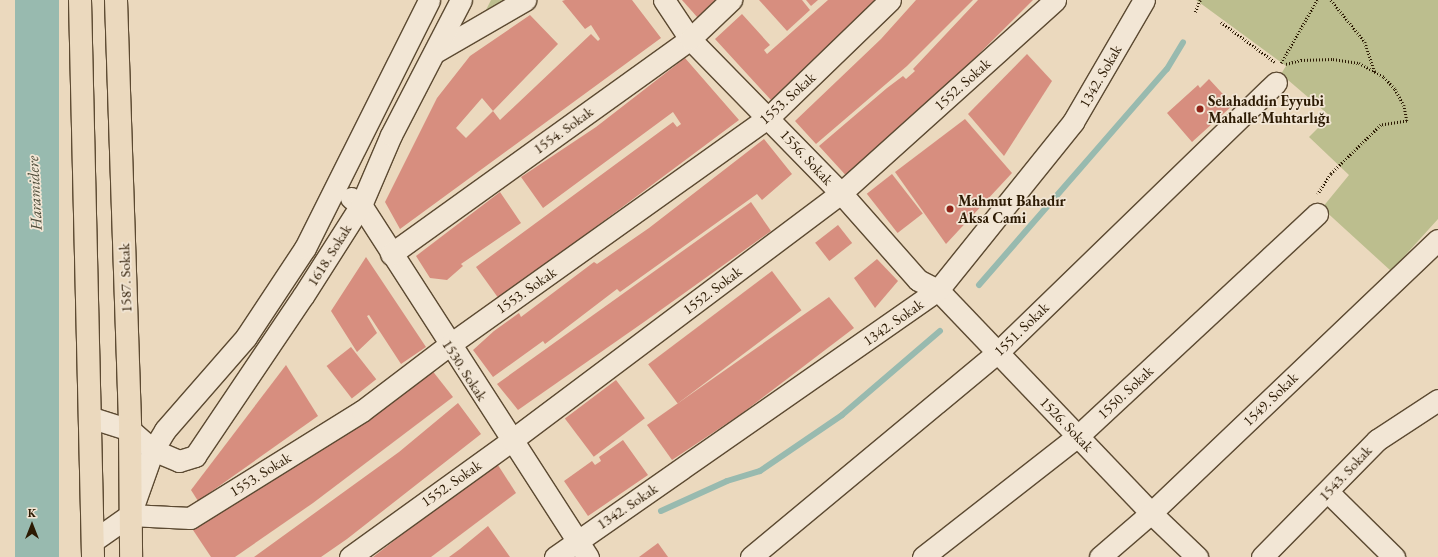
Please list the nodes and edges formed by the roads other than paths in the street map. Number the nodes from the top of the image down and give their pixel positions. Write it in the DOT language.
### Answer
graph roads {
  1 [pos="80,0"];
  2 [pos="116,0"];
  3 [pos="429,0"];
  4 [pos="461,0"];
  5 [pos="525,0"];
  6 [pos="664,0"];
  7 [pos="731,0"];
  8 [pos="890,0"];
  9 [pos="1055,0"];
  10 [pos="1144,0"];
  11 [pos="690,38"];
  12 [pos="437,51"];
  13 [pos="1278,74"];
  14 [pos="769,117"];
  15 [pos="337,189"];
  16 [pos="841,193"];
  17 [pos="361,204"];
  18 [pos="1317,214"];
  19 [pos="1438,240"];
  20 [pos="391,254"];
  21 [pos="938,290"];
  22 [pos="449,345"];
  23 [pos="998,352"];
  24 [pos="1438,400"];
  25 [pos="89,417"];
  26 [pos="130,430"];
  27 [pos="1079,434"];
  28 [pos="512,440"];
  29 [pos="153,450"];
  30 [pos="1328,492"];
  31 [pos="1151,513"];
  32 [pos="130,515"];
  33 [pos="578,539"];
  34 [pos="93,549"];
  35 [pos="131,557"];
  36 [pos="350,557"];
  37 [pos="555,557"];
  38 [pos="588,557"];
  39 [pos="750,557"];
  40 [pos="923,557"];
  41 [pos="1100,557"];
  42 [pos="1197,557"];
  43 [pos="1262,557"];
  44 [pos="1394,557"];
  1 -- 25 [label="main road"];
  2 -- 26 [label="main road, 1587. Sokak"];
  3 -- 15 [label="street, 1618. Sokak"];
  4 -- 12 [label="street, 1618. Sokak"];
  5 -- 12 [label="street"];
  6 -- 11 [label="street, 1556. Sokak"];
  7 -- 11 [label="street, 1554. Sokak"];
  8 -- 14 [label="street, 1553. Sokak"];
  9 -- 16 [label="street, 1552. Sokak"];
  10 -- 21 [label="street, 1342. Sokak"];
  11 -- 14 [label="street, 1556. Sokak"];
  11 -- 20 [label="street, 1554. Sokak"];
  12 -- 17 [label="street, 1618. Sokak"];
  13 -- 23 [label="street, 1551. Sokak"];
  14 -- 16 [label="street, 1556. Sokak"];
  14 -- 22 [label="street, 1553. Sokak"];
  15 -- 17 [label="street, 1530. Sokak"];
  15 -- 29 [label="street, 1618. Sokak"];
  16 -- 21 [label="street, 1556. Sokak"];
  16 -- 28 [label="street, 1552. Sokak"];
  17 -- 20 [label="street, 1530. Sokak"];
  17 -- 29 [label="street, 1618. Sokak"];
  18 -- 27 [label="street, 1550. Sokak"];
  19 -- 31 [label="street, 1549. Sokak"];
  20 -- 22 [label="street, 1530. Sokak"];
  21 -- 23 [label="street, 1526. Sokak"];
  21 -- 33 [label="street, 1342. Sokak"];
  22 -- 28 [label="street, 1530. Sokak"];
  22 -- 32 [label="street, 1553. Sokak"];
  23 -- 27 [label="street, 1526. Sokak"];
  23 -- 39 [label="street, 1551. Sokak"];
  24 -- 30 [label="street, 1543. Sokak"];
  25 -- 26 [label="street, 1618. Sokak"];
  25 -- 34 [label="main road"];
  26 -- 29 [label="street, 1618. Sokak"];
  26 -- 32 [label="main road, 1587. Sokak"];
  27 -- 31 [label="street, 1526. Sokak"];
  27 -- 40 [label="street, 1550. Sokak"];
  28 -- 33 [label="street, 1530. Sokak"];
  28 -- 36 [label="street, 1552. Sokak"];
  29 -- 32 [label="street, 1618. Sokak"];
  30 -- 43 [label="street, 1543. Sokak"];
  30 -- 44 [label="street"];
  31 -- 41 [label="street, 1549. Sokak"];
  31 -- 42 [label="street, 1526. Sokak"];
  32 -- 34 [label="street"];
  32 -- 35 [label="main road, 1587. Sokak"];
  33 -- 37 [label="street, 1342. Sokak"];
  33 -- 38 [label="street, 1530. Sokak"];
}
